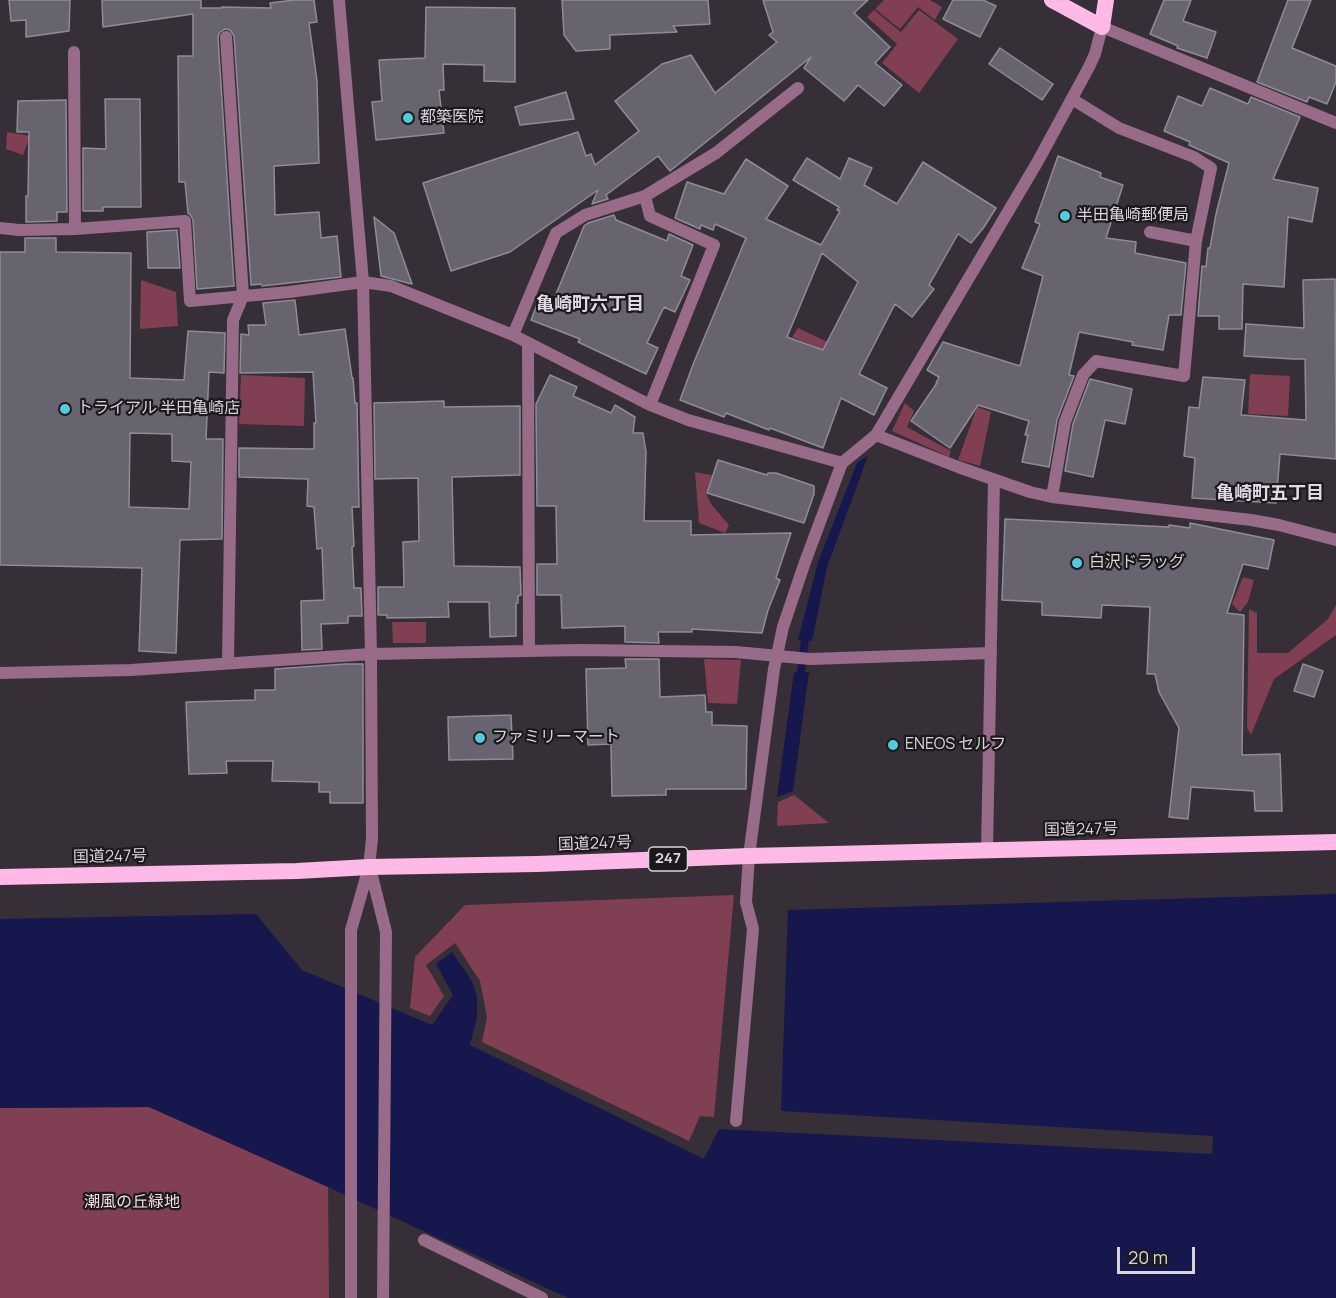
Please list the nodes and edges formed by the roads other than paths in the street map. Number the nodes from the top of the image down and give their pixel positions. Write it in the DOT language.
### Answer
graph roads {
  1 [pos="339,0"];
  2 [pos="1052,0"];
  3 [pos="1106,0"];
  4 [pos="1102,27"];
  5 [pos="226,37"];
  6 [pos="74,52"];
  7 [pos="798,88"];
  8 [pos="1072,99"];
  9 [pos="1336,123"];
  10 [pos="645,196"];
  11 [pos="0,228"];
  12 [pos="75,229"];
  13 [pos="1150,232"];
  14 [pos="1196,241"];
  15 [pos="363,282"];
  16 [pos="243,296"];
  17 [pos="513,335"];
  18 [pos="528,343"];
  19 [pos="650,405"];
  20 [pos="876,435"];
  21 [pos="842,463"];
  22 [pos="994,480"];
  23 [pos="1052,497"];
  24 [pos="1336,540"];
  25 [pos="529,651"];
  26 [pos="991,653"];
  27 [pos="371,654"];
  28 [pos="781,656"];
  29 [pos="228,663"];
  30 [pos="0,673"];
  31 [pos="1336,842"];
  32 [pos="987,850"];
  33 [pos="749,856"];
  34 [pos="369,867"];
  35 [pos="0,877"];
  36 [pos="736,1121"];
  37 [pos="424,1240"];
  38 [pos="351,1298"];
  39 [pos="383,1298"];
  40 [pos="542,1298"];
  1 -- 15 [label="street"];
  2 -- 4 [label="highway"];
  3 -- 4 [label="highway"];
  4 -- 8 [label="street"];
  4 -- 9 [label="street"];
  5 -- 16 [label="street"];
  6 -- 12 [label="street"];
  7 -- 10 [label="street"];
  8 -- 14 [label="street"];
  8 -- 20 [label="street"];
  10 -- 17 [label="street"];
  10 -- 19 [label="street"];
  11 -- 12 [label="street"];
  12 -- 16 [label="street"];
  13 -- 14 [label="street"];
  14 -- 23 [label="street"];
  15 -- 16 [label="street"];
  15 -- 17 [label="street"];
  15 -- 27 [label="street"];
  16 -- 29 [label="street"];
  17 -- 18 [label="street"];
  18 -- 19 [label="street"];
  18 -- 25 [label="street"];
  19 -- 21 [label="street"];
  20 -- 21 [label="street"];
  20 -- 22 [label="street"];
  21 -- 28 [label="street"];
  22 -- 23 [label="street"];
  22 -- 26 [label="street"];
  23 -- 24 [label="street"];
  25 -- 27 [label="street"];
  25 -- 28 [label="street"];
  26 -- 28 [label="street"];
  26 -- 32 [label="street"];
  27 -- 29 [label="street"];
  27 -- 34 [label="street"];
  28 -- 33 [label="street"];
  29 -- 30 [label="street"];
  31 -- 32 [label="highway, 国道247号 / 247"];
  32 -- 33 [label="highway, 国道247号 / 247"];
  33 -- 34 [label="highway, 国道247号 / 247"];
  33 -- 36 [label="street"];
  34 -- 35 [label="highway, 国道247号 / 247"];
  34 -- 38 [label="street"];
  34 -- 39 [label="street"];
  37 -- 40 [label="street"];
}
